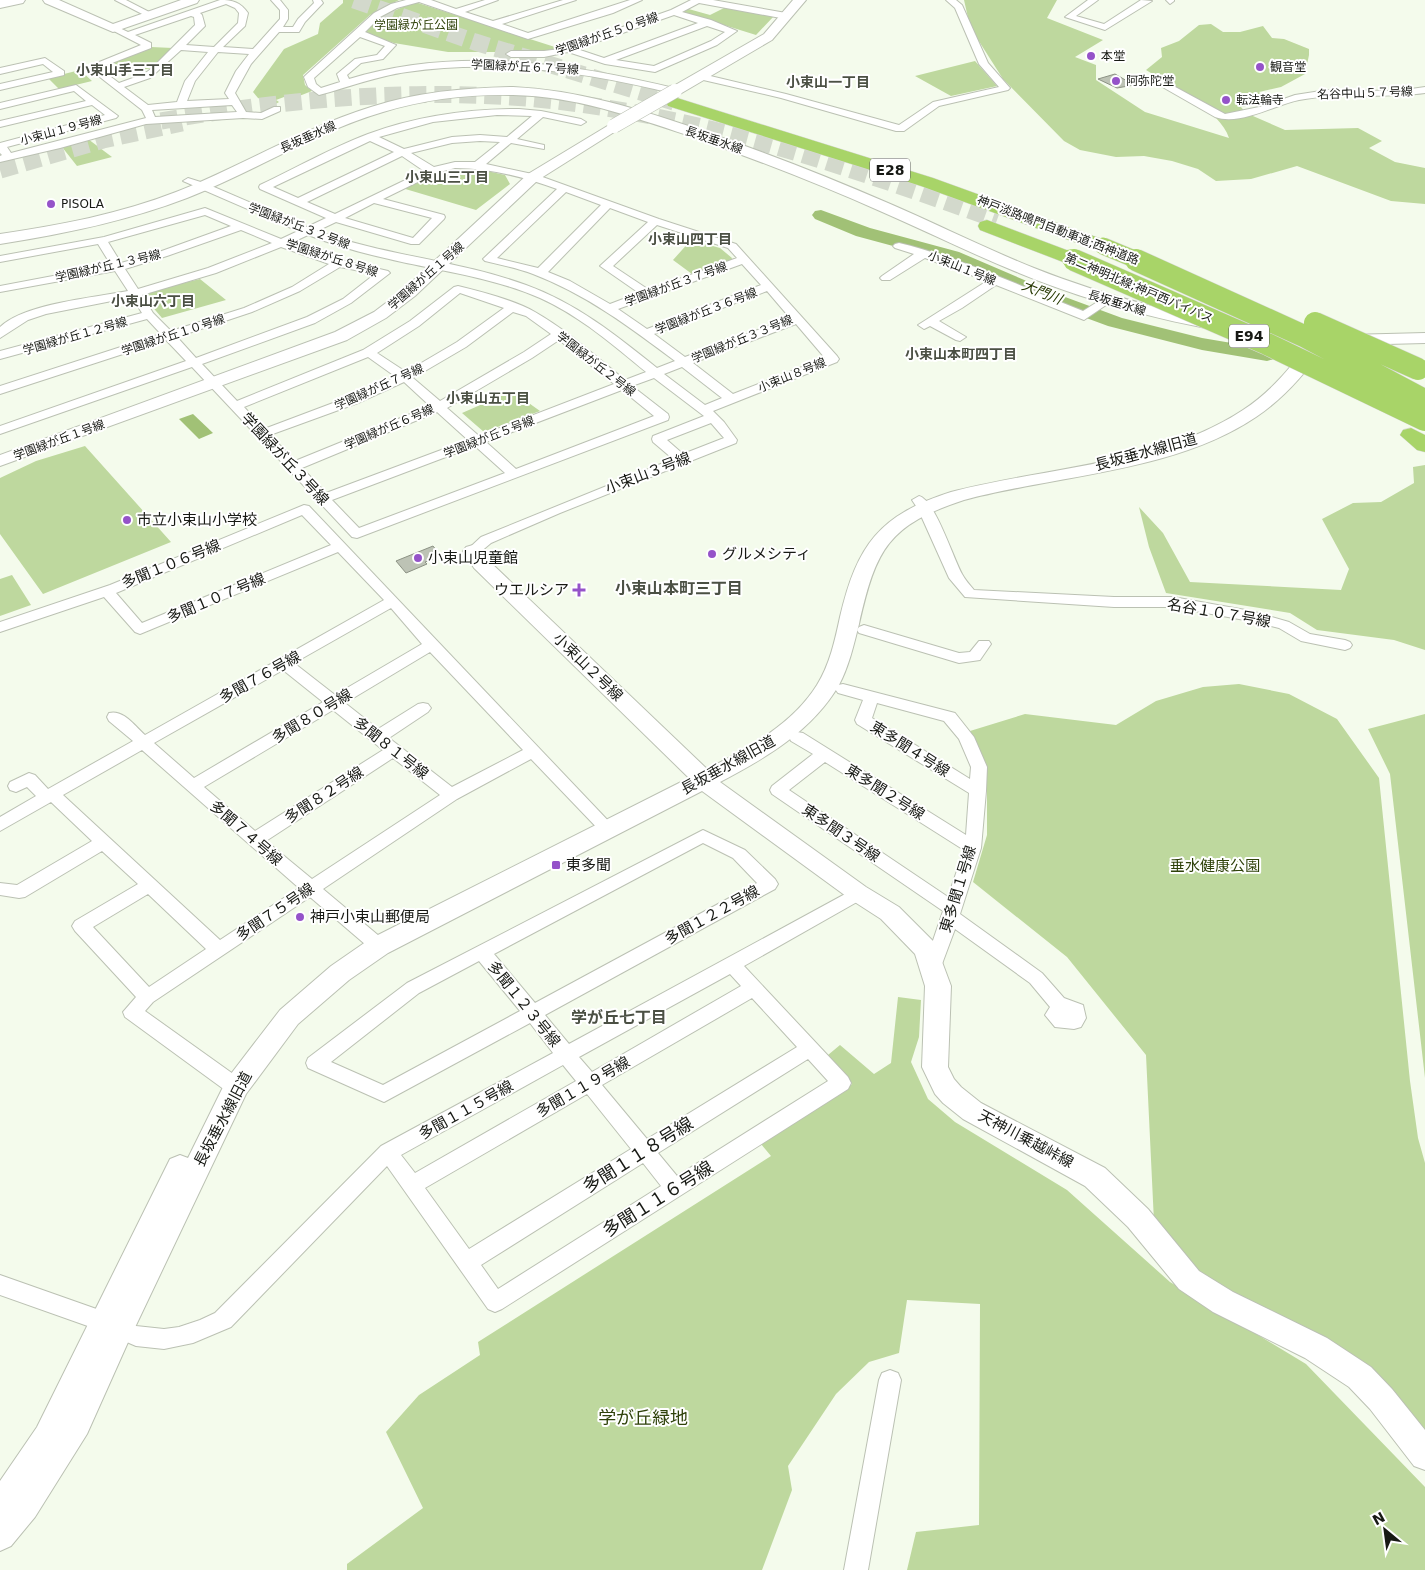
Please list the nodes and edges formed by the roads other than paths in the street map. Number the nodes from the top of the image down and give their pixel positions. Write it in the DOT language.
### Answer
graph roads {
  1 [pos="19,0"];
  2 [pos="49,0"];
  3 [pos="119,0"];
  4 [pos="226,0"];
  5 [pos="275,0"];
  6 [pos="317,0"];
  7 [pos="416,0"];
  8 [pos="422,0"];
  9 [pos="494,0"];
  10 [pos="572,0"];
  11 [pos="638,0"];
  12 [pos="698,0"];
  13 [pos="800,0"];
  14 [pos="950,0"];
  15 [pos="1094,0"];
  16 [pos="1145,0"];
  17 [pos="765,1"];
  18 [pos="0,4"];
  19 [pos="193,6"];
  20 [pos="754,10"];
  21 [pos="457,12"];
  22 [pos="674,12"];
  23 [pos="151,15"];
  24 [pos="786,16"];
  25 [pos="708,22"];
  26 [pos="494,24"];
  27 [pos="114,28"];
  28 [pos="277,29"];
  29 [pos="360,33"];
  30 [pos="127,35"];
  31 [pos="178,47"];
  32 [pos="568,49"];
  33 [pos="217,50"];
  34 [pos="253,52"];
  35 [pos="466,54"];
  36 [pos="441,56"];
  37 [pos="605,60"];
  38 [pos="428,66"];
  39 [pos="0,71"];
  40 [pos="702,77"];
  41 [pos="1155,79"];
  42 [pos="345,82"];
  43 [pos="118,86"];
  44 [pos="0,87"];
  45 [pos="1425,90"];
  46 [pos="678,97"];
  47 [pos="94,102"];
  48 [pos="234,102"];
  49 [pos="181,104"];
  50 [pos="0,106"];
  51 [pos="146,108"];
  52 [pos="277,109"];
  53 [pos="243,114"];
  54 [pos="541,114"];
  55 [pos="152,120"];
  56 [pos="581,122"];
  57 [pos="0,124"];
  58 [pos="370,137"];
  59 [pos="509,140"];
  60 [pos="540,146"];
  61 [pos="402,152"];
  62 [pos="5,158"];
  63 [pos="478,165"];
  64 [pos="432,170"];
  65 [pos="533,177"];
  66 [pos="188,181"];
  67 [pos="203,186"];
  68 [pos="564,188"];
  69 [pos="373,200"];
  70 [pos="299,202"];
  71 [pos="608,204"];
  72 [pos="335,218"];
  73 [pos="655,221"];
  74 [pos="992,223"];
  75 [pos="241,226"];
  76 [pos="0,229"];
  77 [pos="308,231"];
  78 [pos="0,239"];
  79 [pos="102,242"];
  80 [pos="283,243"];
  81 [pos="899,246"];
  82 [pos="924,253"];
  83 [pos="1075,255"];
  84 [pos="0,259"];
  85 [pos="743,260"];
  86 [pos="338,263"];
  87 [pos="1163,265"];
  88 [pos="438,266"];
  89 [pos="118,267"];
  90 [pos="540,273"];
  91 [pos="886,278"];
  92 [pos="994,281"];
  93 [pos="768,287"];
  94 [pos="0,289"];
  95 [pos="135,293"];
  96 [pos="647,294"];
  97 [pos="1106,301"];
  98 [pos="512,307"];
  99 [pos="609,308"];
  100 [pos="149,315"];
  101 [pos="798,319"];
  102 [pos="1425,330"];
  103 [pos="0,334"];
  104 [pos="559,334"];
  105 [pos="644,334"];
  106 [pos="168,336"];
  107 [pos="1314,336"];
  108 [pos="960,337"];
  109 [pos="1425,338"];
  110 [pos="368,352"];
  111 [pos="0,356"];
  112 [pos="194,362"];
  113 [pos="683,363"];
  114 [pos="1425,372"];
  115 [pos="655,373"];
  116 [pos="405,377"];
  117 [pos="214,383"];
  118 [pos="624,385"];
  119 [pos="1425,389"];
  120 [pos="0,390"];
  121 [pos="731,399"];
  122 [pos="1425,401"];
  123 [pos="235,406"];
  124 [pos="438,406"];
  125 [pos="1425,409"];
  126 [pos="707,414"];
  127 [pos="0,430"];
  128 [pos="1420,433"];
  129 [pos="262,434"];
  130 [pos="477,442"];
  131 [pos="682,460"];
  132 [pos="0,461"];
  133 [pos="292,467"];
  134 [pos="514,474"];
  135 [pos="323,499"];
  136 [pos="922,504"];
  137 [pos="357,534"];
  138 [pos="340,546"];
  139 [pos="473,551"];
  140 [pos="106,591"];
  141 [pos="393,601"];
  142 [pos="0,627"];
  143 [pos="864,630"];
  144 [pos="984,644"];
  145 [pos="431,645"];
  146 [pos="1345,645"];
  147 [pos="285,664"];
  148 [pos="844,689"];
  149 [pos="872,697"];
  150 [pos="334,702"];
  151 [pos="423,708"];
  152 [pos="115,717"];
  153 [pos="378,737"];
  154 [pos="798,737"];
  155 [pos="144,743"];
  156 [pos="394,750"];
  157 [pos="532,752"];
  158 [pos="824,754"];
  159 [pos="700,776"];
  160 [pos="16,786"];
  161 [pos="193,786"];
  162 [pos="978,791"];
  163 [pos="50,795"];
  164 [pos="451,795"];
  165 [pos="605,824"];
  166 [pos="0,825"];
  167 [pos="254,840"];
  168 [pos="103,842"];
  169 [pos="973,848"];
  170 [pos="150,885"];
  171 [pos="0,889"];
  172 [pos="311,889"];
  173 [pos="858,892"];
  174 [pos="952,912"];
  175 [pos="374,942"];
  176 [pos="219,950"];
  177 [pos="482,952"];
  178 [pos="732,964"];
  179 [pos="933,967"];
  180 [pos="754,988"];
  181 [pos="147,996"];
  182 [pos="1060,1006"];
  183 [pos="531,1013"];
  184 [pos="809,1048"];
  185 [pos="565,1055"];
  186 [pos="588,1083"];
  187 [pos="231,1084"];
  188 [pos="645,1151"];
  189 [pos="388,1152"];
  190 [pos="412,1185"];
  191 [pos="675,1188"];
  192 [pos="467,1262"];
  193 [pos="0,1285"];
  194 [pos="112,1326"];
  195 [pos="890,1380"];
  196 [pos="1425,1455"];
  197 [pos="0,1509"];
  198 [pos="0,1535"];
  199 [pos="856,1570"];
  1 -- 18 [label="street"];
  2 -- 27 [label="street"];
  3 -- 23 [label="street"];
  4 -- 19 [label="street"];
  4 -- 33 [label="street"];
  5 -- 28 [label="street"];
  6 -- 28 [label="street"];
  7 -- 29 [label="street, 学園緑が丘６７号線"];
  8 -- 21 [label="street"];
  9 -- 21 [label="street"];
  10 -- 26 [label="street"];
  11 -- 26 [label="street"];
  12 -- 20 [label="street"];
  12 -- 22 [label="street, 学園緑が丘５０号線"];
  13 -- 24 [label="street, 学園緑が丘１号線"];
  14 -- 40 [label="street"];
  15 -- 16 [label="street"];
  17 -- 20 [label="street"];
  19 -- 23 [label="street"];
  19 -- 30 [label="street"];
  19 -- 31 [label="street"];
  20 -- 24 [label="street"];
  21 -- 26 [label="street"];
  22 -- 25 [label="street"];
  22 -- 32 [label="street, 学園緑が丘５０号線"];
  23 -- 27 [label="street"];
  24 -- 40 [label="street, 学園緑が丘１号線"];
  25 -- 37 [label="street"];
  25 -- 37 [label="street"];
  27 -- 30 [label="street"];
  28 -- 34 [label="street"];
  29 -- 42 [label="street"];
  29 -- 42 [label="street, 学園緑が丘６７号線"];
  30 -- 43 [label="street"];
  31 -- 33 [label="street"];
  31 -- 43 [label="street"];
  32 -- 35 [label="street, 学園緑が丘５０号線"];
  32 -- 37 [label="street"];
  33 -- 34 [label="street"];
  33 -- 49 [label="street"];
  34 -- 48 [label="street"];
  36 -- 38 [label="street"];
  38 -- 42 [label="street, 学園緑が丘６７号線"];
  38 -- 46 [label="street, 学園緑が丘６７号線"];
  39 -- 44 [label="street"];
  40 -- 46 [label="street, 学園緑が丘１号線"];
  41 -- 45 [label="street, 名谷中山５７号線"];
  43 -- 51 [label="street"];
  46 -- 65 [label="street, 学園緑が丘１号線, bridge"];
  46 -- 87 [label="highway, 神戸淡路鳴門自動車道;西神道路 / E28, bridge"];
  47 -- 50 [label="street"];
  47 -- 57 [label="street"];
  47 -- 62 [label="street, 小束山１９号線"];
  48 -- 49 [label="street"];
  48 -- 53 [label="street"];
  49 -- 51 [label="street"];
  51 -- 55 [label="street"];
  52 -- 53 [label="street"];
  53 -- 55 [label="street"];
  54 -- 56 [label="street"];
  54 -- 58 [label="street"];
  54 -- 59 [label="street"];
  55 -- 62 [label="street"];
  58 -- 61 [label="street"];
  58 -- 70 [label="street"];
  59 -- 60 [label="street"];
  59 -- 61 [label="street"];
  59 -- 63 [label="street"];
  61 -- 64 [label="street"];
  61 -- 70 [label="street"];
  63 -- 64 [label="street, 学園緑が丘３３号線"];
  63 -- 65 [label="street, 学園緑が丘３３号線"];
  64 -- 69 [label="street, 学園緑が丘３３号線"];
  65 -- 68 [label="street, 学園緑が丘３３号線"];
  65 -- 88 [label="street, 学園緑が丘１号線"];
  66 -- 67 [label="street, 学園緑が丘３２号線"];
  66 -- 76 [label="street, 長坂垂水線"];
  66 -- 107 [label="street, 長坂垂水線"];
  67 -- 77 [label="street, 学園緑が丘３２号線"];
  67 -- 78 [label="street, 長坂垂水線"];
  67 -- 97 [label="street, 長坂垂水線"];
  68 -- 71 [label="street, 学園緑が丘３３号線"];
  68 -- 90 [label="street"];
  69 -- 72 [label="street, 学園緑が丘３３号線"];
  69 -- 72 [label="street"];
  70 -- 72 [label="street"];
  71 -- 73 [label="street, 学園緑が丘３３号線"];
  71 -- 90 [label="street"];
  72 -- 77 [label="street, 学園緑が丘３３号線"];
  73 -- 85 [label="street, 学園緑が丘３３号線"];
  73 -- 96 [label="street"];
  74 -- 83 [label="highway, 第二神明北線;神戸西バイパス / E94"];
  75 -- 79 [label="street, 学園緑が丘８号線"];
  75 -- 80 [label="street, 学園緑が丘８号線"];
  75 -- 89 [label="street, 学園緑が丘１３号線"];
  77 -- 80 [label="street, 学園緑が丘３３号線"];
  77 -- 88 [label="street, 学園緑が丘３２号線"];
  79 -- 84 [label="street, 学園緑が丘８号線"];
  79 -- 89 [label="street, 学園緑が丘３号線"];
  80 -- 86 [label="street, 学園緑が丘８号線"];
  80 -- 95 [label="street, 学園緑が丘３３号線"];
  81 -- 82 [label="street, 小束山１号線"];
  82 -- 91 [label="street"];
  82 -- 92 [label="street, 小束山１号線"];
  83 -- 125 [label="highway, 第二神明北線;神戸西バイパス / E94"];
  83 -- 128 [label="highway, bridge"];
  85 -- 93 [label="street, 学園緑が丘３３号線"];
  85 -- 96 [label="street, 学園緑が丘３７号線"];
  86 -- 106 [label="street, 学園緑が丘１０号線"];
  86 -- 112 [label="street, 学園緑が丘８号線"];
  87 -- 114 [label="highway, bridge"];
  87 -- 119 [label="highway, 神戸淡路鳴門自動車道;西神道路 / E28"];
  87 -- 122 [label="highway, 神戸淡路鳴門自動車道;西神道路 / E28, bridge"];
  87 -- 125 [label="highway, bridge"];
  88 -- 115 [label="street, 学園緑が丘３２号線"];
  88 -- 117 [label="street, 学園緑が丘１号線"];
  89 -- 94 [label="street, 学園緑が丘１３号線"];
  89 -- 95 [label="street, 学園緑が丘３号線"];
  90 -- 99 [label="street"];
  92 -- 97 [label="street, 小束山１号線"];
  92 -- 108 [label="street"];
  93 -- 101 [label="street, 学園緑が丘３３号線"];
  93 -- 105 [label="street, 学園緑が丘３６号線"];
  95 -- 100 [label="street, 学園緑が丘３号線"];
  95 -- 103 [label="street, 学園緑が丘３３号線"];
  96 -- 99 [label="street, 学園緑が丘３７号線"];
  97 -- 107 [label="street, 長坂垂水線"];
  98 -- 104 [label="street, 学園緑が丘２号線"];
  98 -- 110 [label="street, 学園緑が丘２号線"];
  98 -- 116 [label="street, 学園緑が丘７号線"];
  99 -- 105 [label="street"];
  100 -- 106 [label="street, 学園緑が丘３号線"];
  100 -- 111 [label="street, 学園緑が丘１２号線"];
  101 -- 113 [label="street, 学園緑が丘３３号線"];
  101 -- 121 [label="street, 小束山８号線"];
  102 -- 107 [label="street, 長坂垂水線"];
  104 -- 118 [label="street, 学園緑が丘２号線"];
  104 -- 124 [label="street, 学園緑が丘６号線"];
  105 -- 113 [label="street"];
  106 -- 112 [label="street, 学園緑が丘３号線"];
  106 -- 120 [label="street, 学園緑が丘１０号線"];
  107 -- 109 [label="street, 長坂垂水線"];
  107 -- 119 [label="highway"];
  107 -- 125 [label="highway"];
  107 -- 136 [label="street, 長坂垂水線旧道"];
  110 -- 116 [label="street"];
  110 -- 123 [label="street, 学園緑が丘２号線"];
  112 -- 117 [label="street, 学園緑が丘３号線"];
  112 -- 127 [label="street, 学園緑が丘８号線"];
  113 -- 115 [label="street, 学園緑が丘３３号線"];
  113 -- 121 [label="street"];
  115 -- 118 [label="street, 学園緑が丘５号線"];
  115 -- 126 [label="street, 小束山３号線"];
  116 -- 124 [label="street"];
  116 -- 129 [label="street, 学園緑が丘７号線"];
  117 -- 123 [label="street, 学園緑が丘３号線"];
  117 -- 132 [label="street, 学園緑が丘１号線"];
  118 -- 130 [label="street, 学園緑が丘５号線"];
  118 -- 134 [label="street, 学園緑が丘２号線"];
  121 -- 126 [label="street, 小束山８号線"];
  123 -- 129 [label="street, 学園緑が丘３号線"];
  124 -- 130 [label="street"];
  124 -- 133 [label="street, 学園緑が丘６号線"];
  126 -- 131 [label="street"];
  126 -- 131 [label="street, 小束山３号線"];
  129 -- 133 [label="street, 学園緑が丘３号線"];
  130 -- 134 [label="street"];
  130 -- 135 [label="street, 学園緑が丘５号線"];
  131 -- 139 [label="street, 小束山３号線"];
  133 -- 135 [label="street, 学園緑が丘３号線"];
  134 -- 137 [label="street, 学園緑が丘２号線"];
  135 -- 137 [label="street, 学園緑が丘３号線"];
  136 -- 146 [label="street, 名谷１０７号線"];
  136 -- 159 [label="street, 長坂垂水線旧道"];
  138 -- 140 [label="street, 多聞１０６号線"];
  138 -- 140 [label="street, 多聞１０７号線"];
  138 -- 141 [label="street, 多聞１０６号線"];
  139 -- 159 [label="street, 小束山２号線"];
  140 -- 142 [label="street, 多聞１０６号線"];
  141 -- 145 [label="street"];
  141 -- 147 [label="street, 多聞７６号線"];
  143 -- 144 [label="street"];
  145 -- 150 [label="street, 多聞８０号線"];
  145 -- 157 [label="street"];
  147 -- 150 [label="street, 多聞８１号線"];
  147 -- 155 [label="street, 多聞７６号線"];
  148 -- 149 [label="street, 東多聞１号線"];
  149 -- 162 [label="street, 東多聞４号線"];
  149 -- 162 [label="street, 東多聞１号線"];
  150 -- 153 [label="street, 多聞８１号線"];
  150 -- 161 [label="street, 多聞８０号線"];
  151 -- 153 [label="street"];
  152 -- 155 [label="street, 多聞７４号線"];
  153 -- 156 [label="street, 多聞８１号線"];
  154 -- 158 [label="street, 東多聞２号線"];
  155 -- 161 [label="street, 多聞７４号線"];
  155 -- 163 [label="street, 多聞７６号線"];
  156 -- 164 [label="street, 多聞８１号線"];
  156 -- 167 [label="street, 多聞８２号線"];
  157 -- 164 [label="street, 多聞７５号線"];
  157 -- 165 [label="street"];
  158 -- 169 [label="street, 東多聞２号線"];
  158 -- 174 [label="street, 東多聞３号線"];
  159 -- 165 [label="street, 長坂垂水線旧道"];
  159 -- 173 [label="street, 天神川乗越峠線"];
  160 -- 163 [label="street"];
  161 -- 167 [label="street, 多聞７４号線"];
  162 -- 169 [label="street, 東多聞１号線"];
  163 -- 166 [label="street, 多聞７６号線"];
  163 -- 168 [label="street"];
  164 -- 172 [label="street, 多聞７５号線"];
  165 -- 175 [label="street, 長坂垂水線旧道"];
  167 -- 172 [label="street, 多聞７４号線"];
  168 -- 170 [label="street"];
  168 -- 171 [label="street"];
  169 -- 174 [label="street, 東多聞１号線"];
  170 -- 176 [label="street"];
  170 -- 181 [label="street"];
  172 -- 175 [label="street, 多聞７４号線"];
  172 -- 176 [label="street, 多聞７５号線"];
  173 -- 178 [label="street, 多聞１１５号線"];
  173 -- 179 [label="street, 天神川乗越峠線"];
  174 -- 179 [label="street, 東多聞１号線"];
  174 -- 182 [label="street"];
  175 -- 187 [label="street, 長坂垂水線旧道"];
  176 -- 181 [label="street, 多聞７５号線"];
  177 -- 183 [label="street, 多聞１２３号線"];
  177 -- 183 [label="street, 多聞１２２号線"];
  177 -- 183 [label="street, 多聞１２２号線"];
  178 -- 180 [label="street, 多聞１１６号線"];
  178 -- 185 [label="street, 多聞１１５号線"];
  179 -- 196 [label="street, 天神川乗越峠線"];
  180 -- 184 [label="street, 多聞１１６号線"];
  180 -- 186 [label="street, 多聞１１９号線"];
  181 -- 187 [label="street, 多聞７５号線"];
  183 -- 185 [label="street, 多聞１２３号線"];
  184 -- 188 [label="street, 多聞１１８号線"];
  184 -- 191 [label="street, 多聞１１６号線"];
  185 -- 186 [label="street, 多聞１２３号線"];
  185 -- 189 [label="street, 多聞１１５号線"];
  186 -- 188 [label="street, 多聞１２３号線"];
  186 -- 190 [label="street, 多聞１１９号線"];
  187 -- 194 [label="street, 長坂垂水線旧道"];
  188 -- 191 [label="street, 多聞１２３号線"];
  188 -- 192 [label="street, 多聞１１８号線"];
  189 -- 190 [label="street, 多聞１１６号線"];
  189 -- 194 [label="street, 多聞１１５号線"];
  190 -- 192 [label="street, 多聞１１６号線"];
  191 -- 192 [label="street, 多聞１１６号線"];
  193 -- 194 [label="street, 多聞１１５号線"];
  194 -- 197 [label="street, 長坂垂水線旧道"];
  194 -- 198 [label="street, 長坂垂水線旧道"];
  195 -- 199 [label="street"];
}
